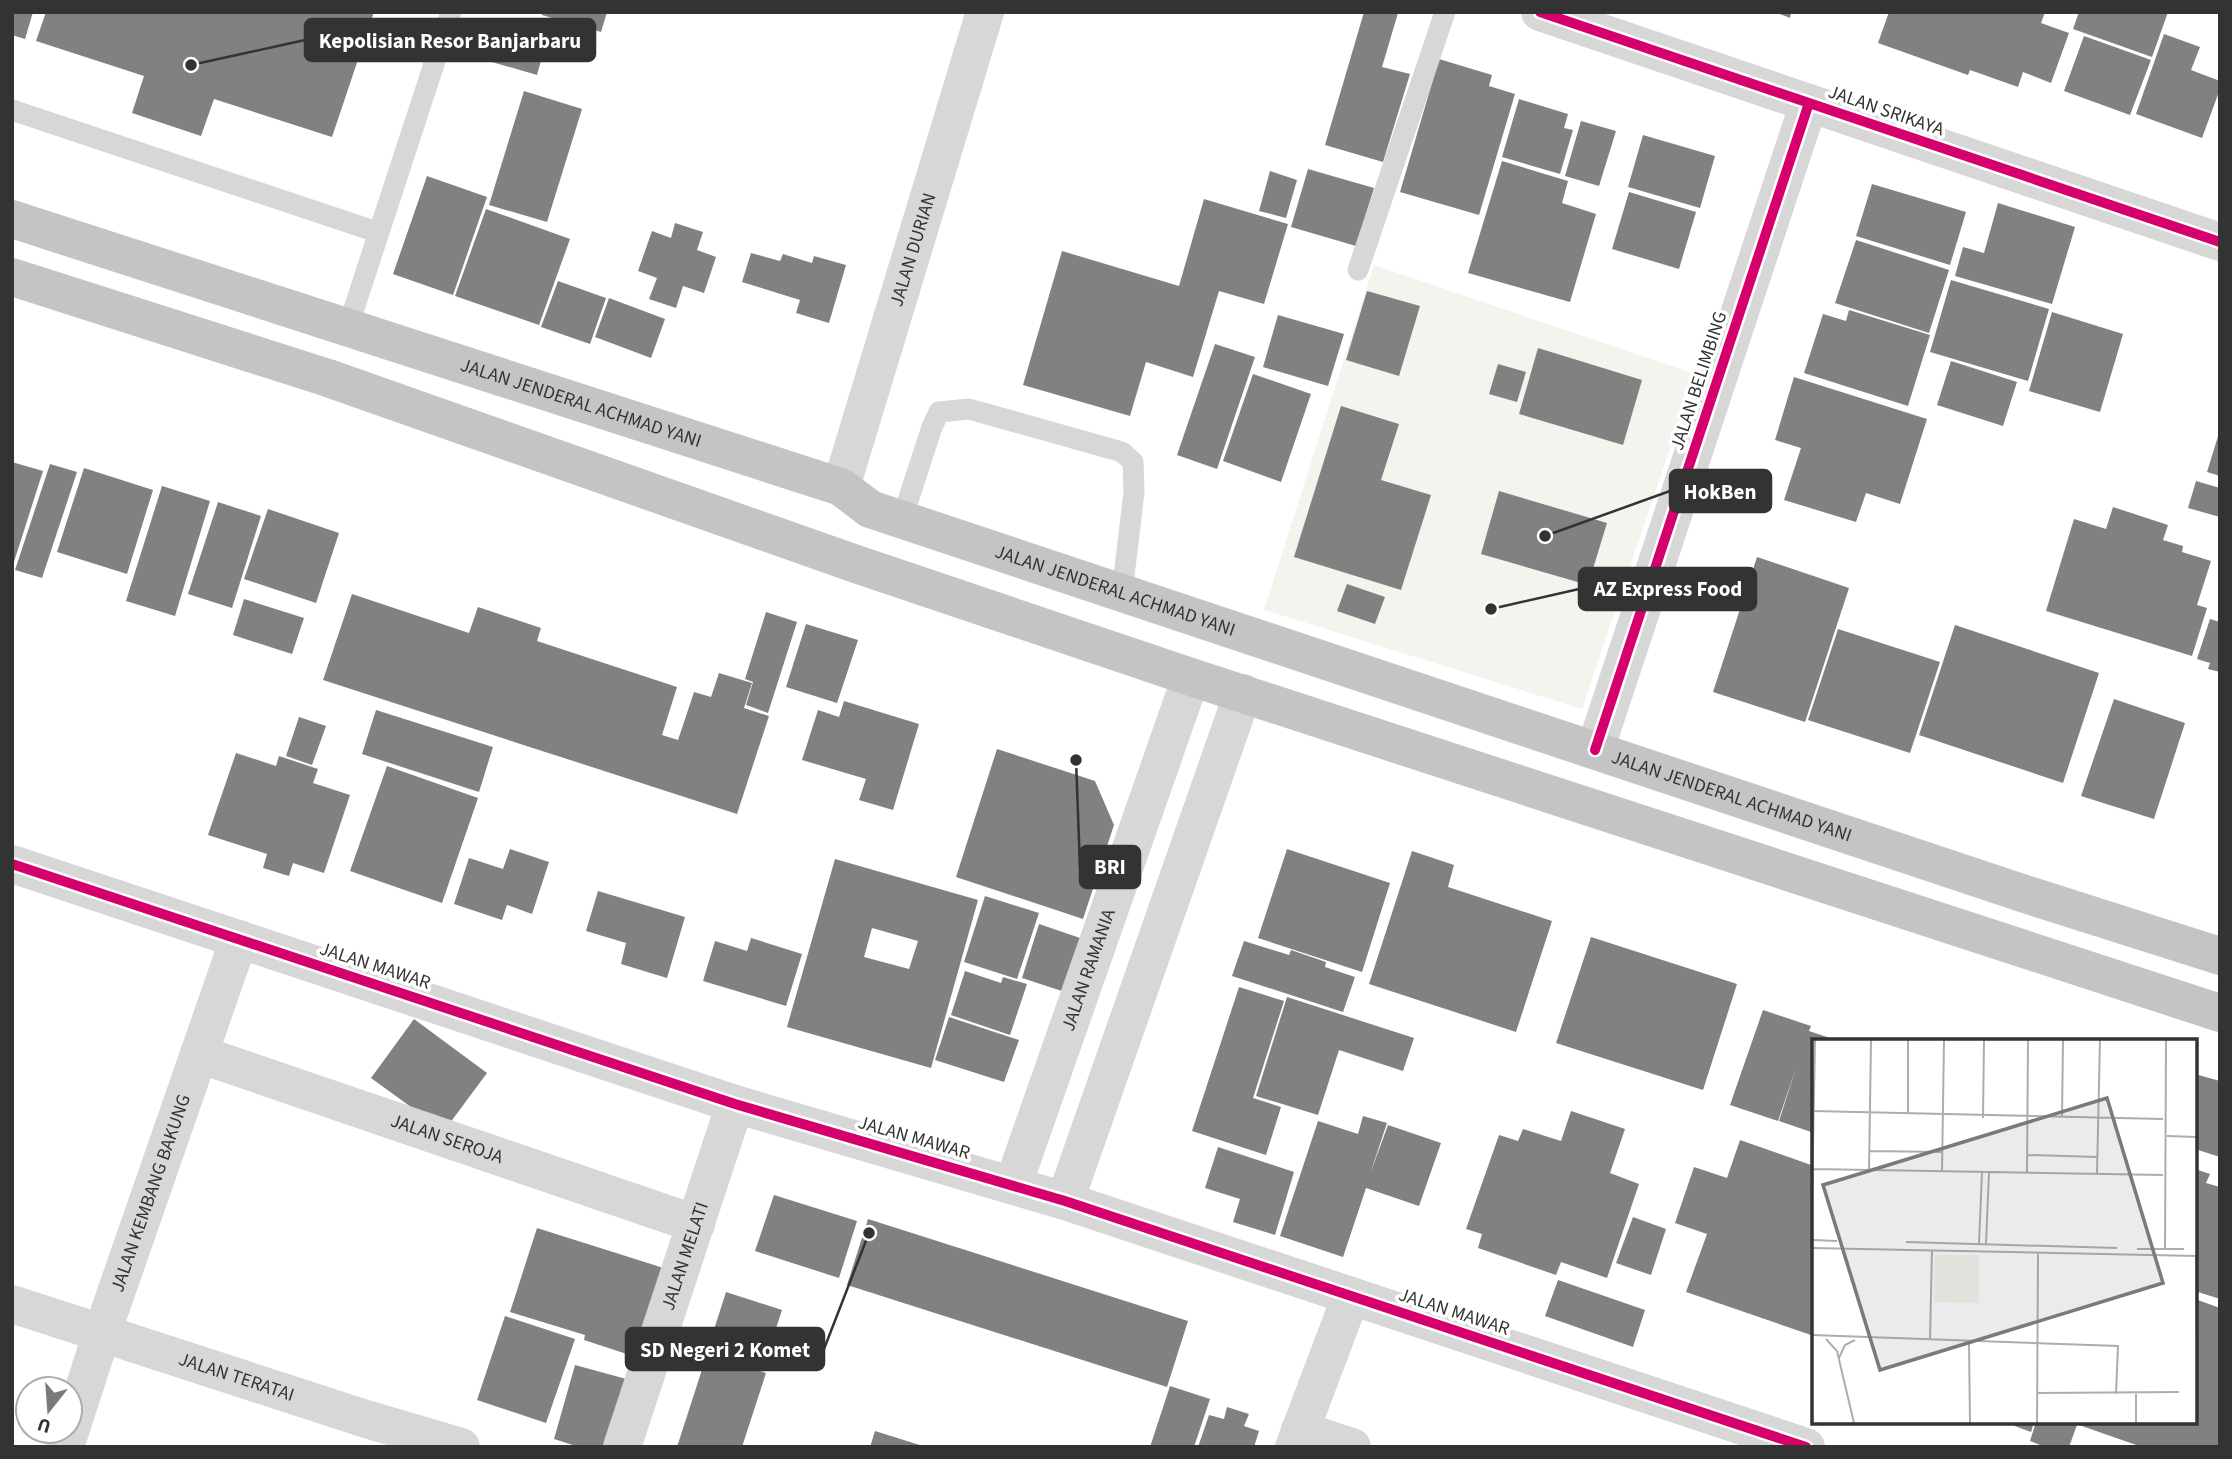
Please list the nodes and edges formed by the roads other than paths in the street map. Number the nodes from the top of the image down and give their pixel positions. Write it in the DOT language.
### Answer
graph roads {
  1 [pos="451,12"];
  2 [pos="985,12"];
  3 [pos="1445,12"];
  4 [pos="1540,12"];
  5 [pos="1809,103"];
  6 [pos="12,110"];
  7 [pos="12,219"];
  8 [pos="377,232"];
  9 [pos="2220,242"];
  10 [pos="1358,270"];
  11 [pos="12,277"];
  12 [pos="348,327"];
  13 [pos="328,378"];
  14 [pos="871,505"];
  15 [pos="853,563"];
  16 [pos="1122,593"];
  17 [pos="1191,677"];
  18 [pos="1243,693"];
  19 [pos="1595,750"];
  20 [pos="12,864"];
  21 [pos="239,939"];
  22 [pos="2220,956"];
  23 [pos="2220,1013"];
  24 [pos="199,1054"];
  25 [pos="735,1104"];
  26 [pos="1013,1185"];
  27 [pos="1065,1201"];
  28 [pos="696,1224"];
  29 [pos="1351,1296"];
  30 [pos="12,1304"];
  31 [pos="102,1333"];
  32 [pos="362,1433"];
  33 [pos="1297,1438"];
  34 [pos="65,1447"];
  35 [pos="461,1447"];
  36 [pos="622,1447"];
  37 [pos="1352,1447"];
  38 [pos="1806,1447"];
  1 -- 8 [label="lane"];
  2 -- 14 [label="street, JALAN DURIAN"];
  3 -- 10 [label="lane"];
  4 -- 5 [label="street, JALAN SRIKAYA"];
  5 -- 9 [label="street, JALAN SRIKAYA"];
  5 -- 19 [label="street, JALAN BELIMBING"];
  6 -- 8 [label="lane"];
  7 -- 12 [label="highway, JALAN JENDERAL ACHMAD YANI"];
  8 -- 12 [label="lane"];
  11 -- 13 [label="highway"];
  12 -- 13 [label="highway"];
  12 -- 14 [label="highway, JALAN JENDERAL ACHMAD YANI"];
  13 -- 15 [label="highway"];
  14 -- 15 [label="highway"];
  14 -- 16 [label="highway, JALAN JENDERAL ACHMAD YANI"];
  14 -- 16 [label="lane"];
  15 -- 17 [label="highway"];
  16 -- 19 [label="highway, JALAN JENDERAL ACHMAD YANI"];
  17 -- 18 [label="highway"];
  17 -- 26 [label="street, JALAN RAMANIA"];
  18 -- 23 [label="highway"];
  18 -- 27 [label="street"];
  19 -- 22 [label="highway, JALAN JENDERAL ACHMAD YANI"];
  20 -- 21 [label="street, JALAN MAWAR"];
  21 -- 24 [label="street, JALAN KEMBANG BAKUNG"];
  21 -- 25 [label="street, JALAN MAWAR"];
  24 -- 28 [label="street, JALAN SEROJA"];
  24 -- 31 [label="street, JALAN KEMBANG BAKUNG"];
  25 -- 26 [label="street, JALAN MAWAR"];
  25 -- 28 [label="street, JALAN MELATI"];
  26 -- 27 [label="street, JALAN MAWAR"];
  27 -- 29 [label="street, JALAN MAWAR"];
  28 -- 36 [label="street, JALAN MELATI"];
  29 -- 33 [label="street"];
  29 -- 38 [label="street, JALAN MAWAR"];
  30 -- 31 [label="street, JALAN TERATAI"];
  31 -- 32 [label="street, JALAN TERATAI"];
  31 -- 34 [label="street, JALAN KEMBANG BAKUNG"];
  32 -- 35 [label="street, JALAN TERATAI"];
  33 -- 37 [label="street"];
}
